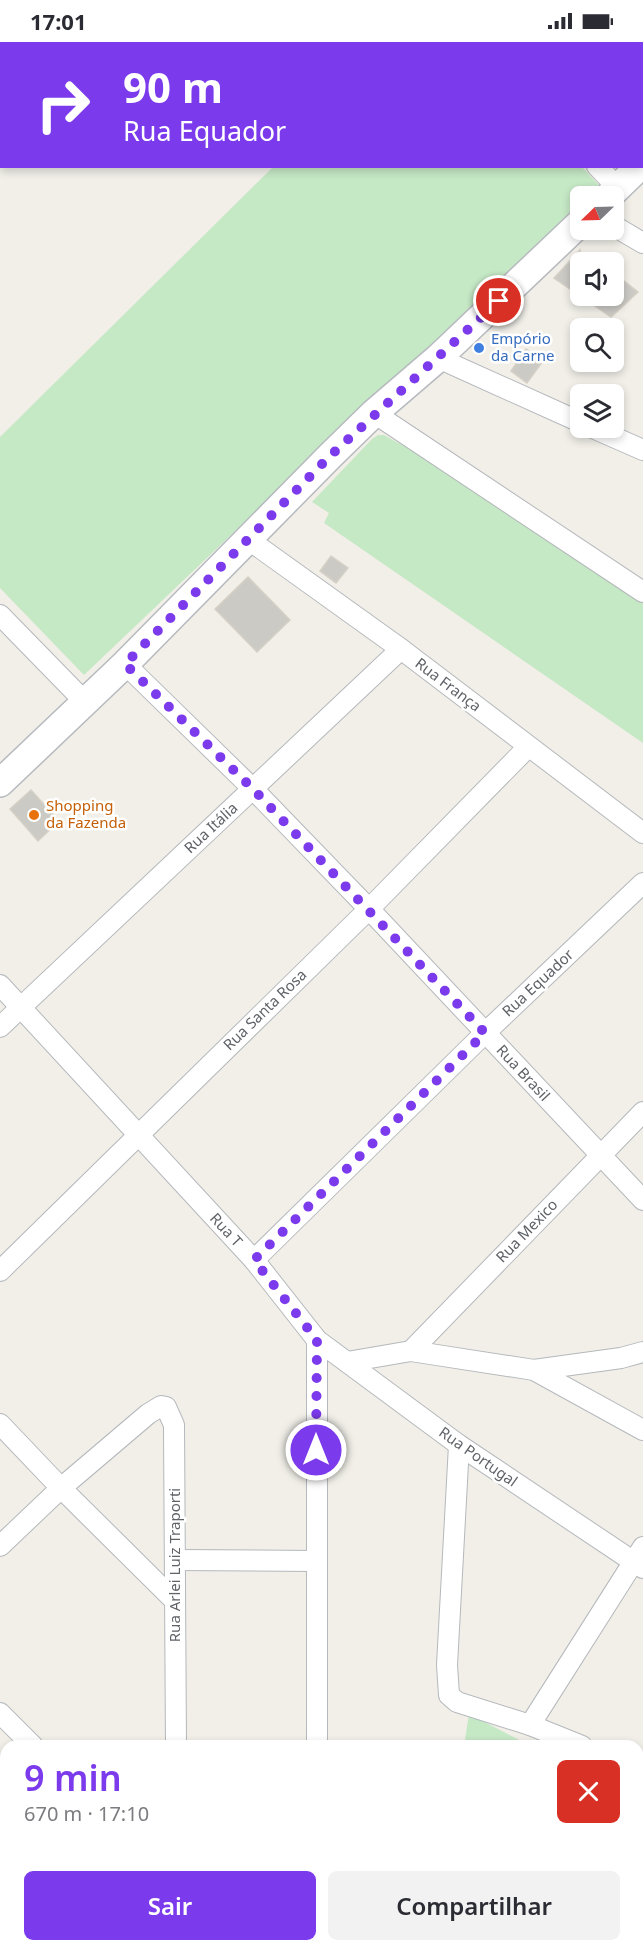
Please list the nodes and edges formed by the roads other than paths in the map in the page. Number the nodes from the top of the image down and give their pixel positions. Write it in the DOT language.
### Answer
graph roads {
  1 [pos="598,168"];
  2 [pos="639,168"];
  3 [pos="609,186"];
  4 [pos="619,186"];
  5 [pos="624,232"];
  6 [pos="570,233"];
  7 [pos="643,243"];
  8 [pos="438,358"];
  9 [pos="374,413"];
  10 [pos="570,417"];
  11 [pos="616,438"];
  12 [pos="643,450"];
  13 [pos="249,540"];
  14 [pos="643,592"];
  15 [pos="0,615"];
  16 [pos="401,649"];
  17 [pos="125,664"];
  18 [pos="85,702"];
  19 [pos="528,747"];
  20 [pos="0,783"];
  21 [pos="253,789"];
  22 [pos="643,833"];
  23 [pos="643,883"];
  24 [pos="369,909"];
  25 [pos="0,986"];
  26 [pos="21,1007"];
  27 [pos="0,1027"];
  28 [pos="485,1033"];
  29 [pos="643,1112"];
  30 [pos="136,1135"];
  31 [pos="599,1155"];
  32 [pos="643,1200"];
  33 [pos="254,1260"];
  34 [pos="0,1271"];
  35 [pos="317,1340"];
  36 [pos="411,1351"];
  37 [pos="643,1352"];
  38 [pos="347,1362"];
  39 [pos="534,1370"];
  40 [pos="0,1424"];
  41 [pos="643,1430"];
  42 [pos="459,1445"];
  43 [pos="61,1488"];
  44 [pos="0,1546"];
  45 [pos="640,1559"];
  46 [pos="175,1560"];
  47 [pos="316,1561"];
  48 [pos="175,1601"];
  49 [pos="0,1713"];
  50 [pos="530,1725"];
  51 [pos="27,1740"];
  52 [pos="176,1740"];
  53 [pos="317,1740"];
  54 [pos="567,1740"];
  1 -- 3 [label="street"];
  2 -- 4 [label="main road"];
  5 -- 7 [label="street"];
  6 -- 8 [label="main road"];
  8 -- 9 [label="main road"];
  8 -- 10 [label="street"];
  9 -- 13 [label="main road"];
  9 -- 14 [label="street"];
  11 -- 12 [label="street"];
  13 -- 16 [label="street, Rua França"];
  13 -- 17 [label="main road"];
  15 -- 18 [label="street"];
  16 -- 19 [label="street, Rua França"];
  16 -- 21 [label="street, Rua Itália"];
  17 -- 18 [label="main road"];
  17 -- 21 [label="street, Rua Brasil"];
  18 -- 20 [label="main road"];
  19 -- 22 [label="street, Rua França"];
  19 -- 24 [label="street, Rua Santa Rosa"];
  21 -- 24 [label="street, Rua Brasil"];
  21 -- 26 [label="street, Rua Itália"];
  23 -- 28 [label="street, Rua Equador"];
  24 -- 28 [label="street, Rua Brasil"];
  24 -- 30 [label="street, Rua Santa Rosa"];
  25 -- 26 [label="street, Rua T"];
  26 -- 27 [label="street, Rua Itália"];
  26 -- 30 [label="street, Rua T"];
  28 -- 31 [label="street, Rua Brasil"];
  28 -- 33 [label="street, Rua Equador"];
  29 -- 31 [label="street, Rua Mexico"];
  30 -- 33 [label="street, Rua T"];
  30 -- 34 [label="street, Rua Santa Rosa"];
  31 -- 32 [label="street, Rua Brasil"];
  31 -- 36 [label="street, Rua Mexico"];
  33 -- 35 [label="street, Rua T"];
  35 -- 38 [label="street, Rua Portugal"];
  35 -- 47 [label="street"];
  36 -- 38 [label="street"];
  36 -- 39 [label="street"];
  37 -- 39 [label="street"];
  38 -- 42 [label="street, Rua Portugal"];
  39 -- 41 [label="street"];
  40 -- 43 [label="street"];
  42 -- 45 [label="street, Rua Portugal"];
  42 -- 50 [label="street"];
  43 -- 44 [label="street"];
  43 -- 46 [label="street, Rua Arlei Luiz Traporti"];
  43 -- 48 [label="street"];
  45 -- 50 [label="street"];
  46 -- 47 [label="street"];
  46 -- 48 [label="street, Rua Arlei Luiz Traporti"];
  47 -- 53 [label="street"];
  48 -- 52 [label="street, Rua Arlei Luiz Traporti"];
  49 -- 51 [label="street"];
  50 -- 54 [label="street"];
}
